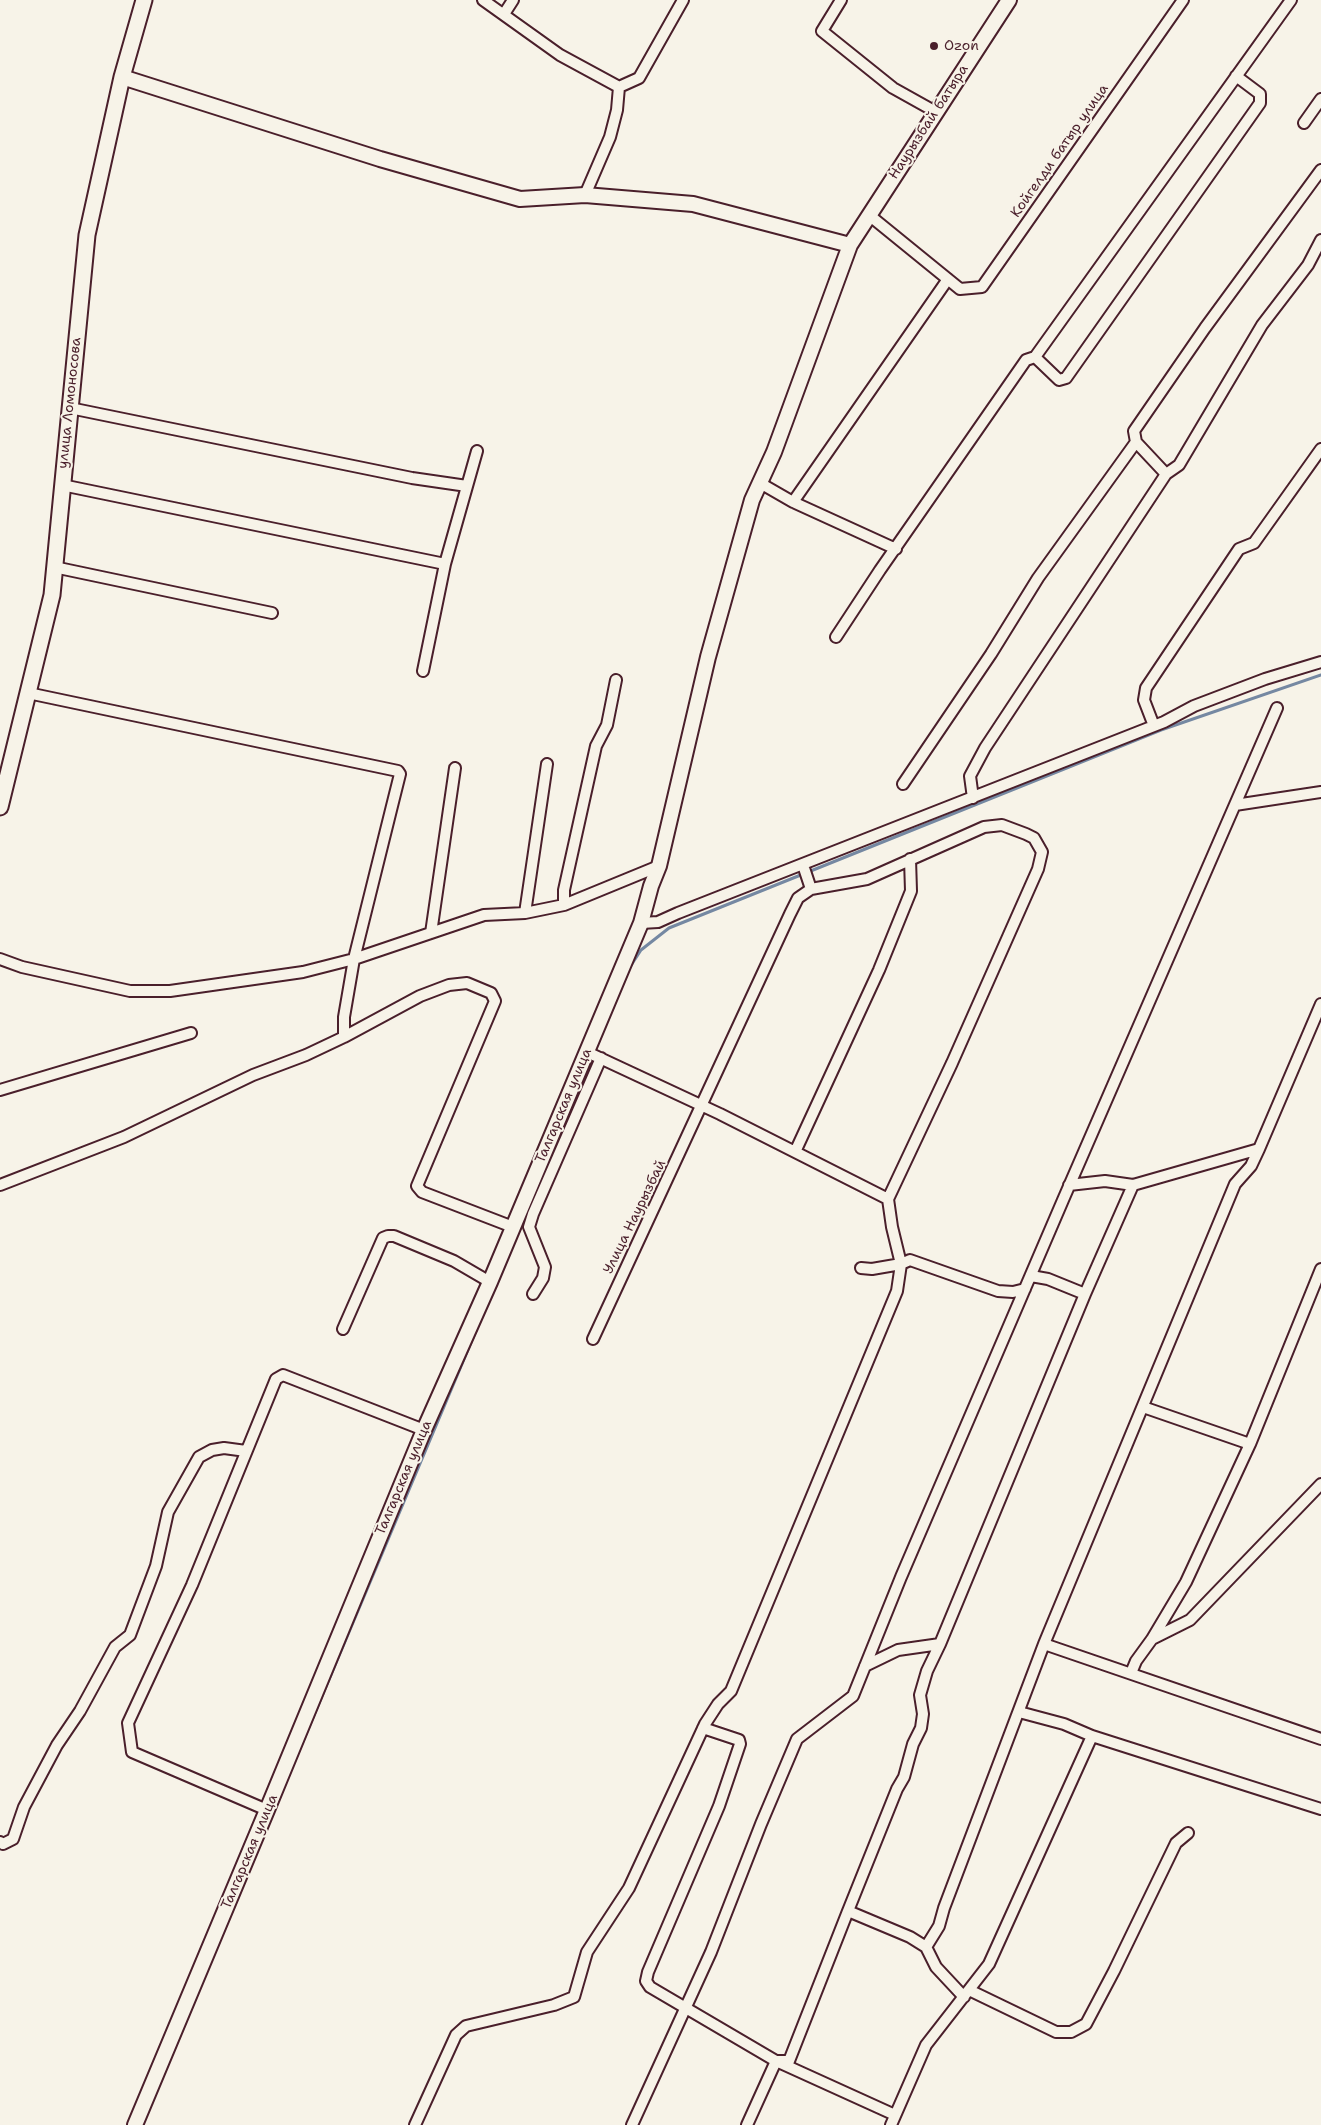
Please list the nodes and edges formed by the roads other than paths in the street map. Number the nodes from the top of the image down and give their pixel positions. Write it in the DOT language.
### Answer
graph roads {
  1 [pos="144,0"];
  2 [pos="483,0"];
  3 [pos="513,0"];
  4 [pos="683,0"];
  5 [pos="841,0"];
  6 [pos="1009,0"];
  7 [pos="1182,0"];
  8 [pos="1290,0"];
  9 [pos="504,14"];
  10 [pos="1236,76"];
  11 [pos="122,77"];
  12 [pos="619,87"];
  13 [pos="1321,99"];
  14 [pos="936,112"];
  15 [pos="1304,123"];
  16 [pos="1321,170"];
  17 [pos="586,195"];
  18 [pos="869,215"];
  19 [pos="1321,240"];
  20 [pos="850,244"];
  21 [pos="948,280"];
  22 [pos="1035,357"];
  23 [pos="70,408"];
  24 [pos="1136,442"];
  25 [pos="1321,449"];
  26 [pos="477,451"];
  27 [pos="1166,474"];
  28 [pos="760,483"];
  29 [pos="62,485"];
  30 [pos="467,486"];
  31 [pos="793,502"];
  32 [pos="896,549"];
  33 [pos="445,564"];
  34 [pos="54,567"];
  35 [pos="272,612"];
  36 [pos="836,637"];
  37 [pos="1321,662"];
  38 [pos="423,671"];
  39 [pos="616,680"];
  40 [pos="28,693"];
  41 [pos="1277,708"];
  42 [pos="1154,726"];
  43 [pos="548,764"];
  44 [pos="455,768"];
  45 [pos="903,784"];
  46 [pos="1321,792"];
  47 [pos="973,798"];
  48 [pos="1236,805"];
  49 [pos="0,807"];
  50 [pos="910,859"];
  51 [pos="659,866"];
  52 [pos="805,869"];
  53 [pos="811,889"];
  54 [pos="564,905"];
  55 [pos="525,913"];
  56 [pos="641,923"];
  57 [pos="431,933"];
  58 [pos="0,959"];
  59 [pos="354,959"];
  60 [pos="1321,1004"];
  61 [pos="190,1033"];
  62 [pos="344,1037"];
  63 [pos="593,1055"];
  64 [pos="0,1090"];
  65 [pos="703,1106"];
  66 [pos="1259,1149"];
  67 [pos="795,1152"];
  68 [pos="0,1185"];
  69 [pos="1069,1185"];
  70 [pos="1134,1185"];
  71 [pos="888,1199"];
  72 [pos="513,1227"];
  73 [pos="901,1264"];
  74 [pos="862,1268"];
  75 [pos="1321,1268"];
  76 [pos="1031,1276"];
  77 [pos="490,1282"];
  78 [pos="1025,1290"];
  79 [pos="533,1294"];
  80 [pos="1085,1294"];
  81 [pos="343,1328"];
  82 [pos="593,1339"];
  83 [pos="1144,1407"];
  84 [pos="424,1430"];
  85 [pos="1250,1444"];
  86 [pos="246,1451"];
  87 [pos="1319,1487"];
  88 [pos="1152,1639"];
  89 [pos="940,1644"];
  90 [pos="1044,1644"];
  91 [pos="865,1666"];
  92 [pos="1131,1673"];
  93 [pos="1019,1712"];
  94 [pos="703,1728"];
  95 [pos="1092,1736"];
  96 [pos="1321,1739"];
  97 [pos="1321,1809"];
  98 [pos="267,1810"];
  99 [pos="1188,1833"];
  100 [pos="0,1842"];
  101 [pos="848,1911"];
  102 [pos="926,1947"];
  103 [pos="966,1993"];
  104 [pos="685,2007"];
  105 [pos="776,2061"];
  106 [pos="893,2120"];
  107 [pos="135,2125"];
  108 [pos="415,2125"];
  109 [pos="632,2125"];
  110 [pos="748,2125"];
  1 -- 11 [label="main road, улица Ломоносова"];
  2 -- 9 [label="street"];
  3 -- 9 [label="street"];
  4 -- 12 [label="street"];
  5 -- 14 [label="street"];
  6 -- 14 [label="street, Наурызбай батыра"];
  7 -- 21 [label="street, Койгелди батыр улица"];
  8 -- 10 [label="street"];
  9 -- 12 [label="street"];
  10 -- 22 [label="street"];
  10 -- 22 [label="street"];
  11 -- 17 [label="street"];
  11 -- 23 [label="main road, улица Ломоносова"];
  12 -- 17 [label="street"];
  13 -- 15 [label="street"];
  14 -- 18 [label="street, Наурызбай батыра"];
  16 -- 24 [label="street"];
  17 -- 20 [label="street"];
  18 -- 20 [label="street, Наурызбай батыра"];
  18 -- 21 [label="street, Койгелди батыр улица"];
  19 -- 27 [label="street"];
  20 -- 28 [label="street, Наурызбай батыра"];
  21 -- 31 [label="street"];
  22 -- 32 [label="street"];
  23 -- 29 [label="main road, улица Ломоносова"];
  23 -- 30 [label="street"];
  24 -- 27 [label="street"];
  24 -- 45 [label="street"];
  25 -- 42 [label="street"];
  26 -- 30 [label="street"];
  27 -- 47 [label="street"];
  28 -- 31 [label="street"];
  28 -- 51 [label="street, Талгарская улица"];
  29 -- 33 [label="street"];
  29 -- 34 [label="main road, улица Ломоносова"];
  30 -- 33 [label="street"];
  31 -- 32 [label="street"];
  32 -- 36 [label="street"];
  33 -- 38 [label="street"];
  34 -- 35 [label="street"];
  34 -- 40 [label="main road, улица Ломоносова"];
  37 -- 42 [label="street"];
  39 -- 54 [label="street"];
  40 -- 49 [label="main road, улица Ломоносова"];
  40 -- 59 [label="street"];
  41 -- 48 [label="street"];
  42 -- 47 [label="street"];
  43 -- 55 [label="street"];
  44 -- 57 [label="street"];
  46 -- 48 [label="street"];
  47 -- 52 [label="street"];
  48 -- 69 [label="street"];
  50 -- 53 [label="street"];
  50 -- 67 [label="street"];
  50 -- 71 [label="street"];
  51 -- 54 [label="street"];
  51 -- 56 [label="street, Талгарская улица"];
  52 -- 53 [label="street"];
  52 -- 56 [label="street"];
  53 -- 65 [label="street, Улица Наурызбай"];
  54 -- 55 [label="street"];
  55 -- 57 [label="street"];
  56 -- 63 [label="street, Талгарская улица"];
  57 -- 59 [label="street"];
  58 -- 59 [label="street"];
  59 -- 62 [label="street"];
  60 -- 66 [label="street"];
  61 -- 64 [label="street"];
  62 -- 68 [label="street"];
  62 -- 72 [label="street"];
  63 -- 65 [label="street"];
  63 -- 72 [label="street, Талгарская улица"];
  63 -- 79 [label="street"];
  65 -- 67 [label="street"];
  65 -- 82 [label="street, Улица Наурызбай"];
  66 -- 70 [label="street"];
  66 -- 83 [label="street"];
  67 -- 71 [label="street"];
  69 -- 70 [label="street"];
  69 -- 76 [label="street"];
  70 -- 80 [label="street"];
  71 -- 73 [label="street"];
  72 -- 77 [label="street, Талгарская улица"];
  73 -- 74 [label="street"];
  73 -- 78 [label="street"];
  73 -- 94 [label="street"];
  75 -- 85 [label="street"];
  76 -- 78 [label="street"];
  76 -- 80 [label="street"];
  77 -- 81 [label="street"];
  77 -- 84 [label="street, Талгарская улица"];
  78 -- 91 [label="street"];
  80 -- 89 [label="street"];
  83 -- 85 [label="street"];
  83 -- 90 [label="street"];
  84 -- 86 [label="street"];
  84 -- 98 [label="street, Талгарская улица"];
  85 -- 88 [label="street"];
  86 -- 98 [label="street"];
  86 -- 100 [label="street"];
  87 -- 88 [label="street"];
  88 -- 92 [label="street"];
  89 -- 91 [label="street"];
  89 -- 101 [label="street"];
  90 -- 92 [label="street"];
  90 -- 93 [label="street"];
  91 -- 104 [label="street"];
  92 -- 96 [label="street"];
  93 -- 95 [label="street"];
  93 -- 102 [label="street"];
  94 -- 104 [label="street"];
  94 -- 108 [label="street"];
  95 -- 97 [label="street"];
  95 -- 103 [label="street"];
  98 -- 107 [label="street, Талгарская улица"];
  99 -- 103 [label="street"];
  101 -- 102 [label="street"];
  101 -- 105 [label="street"];
  102 -- 103 [label="street"];
  103 -- 106 [label="street"];
  104 -- 105 [label="street"];
  104 -- 109 [label="street"];
  105 -- 106 [label="street"];
  105 -- 110 [label="street"];
}
